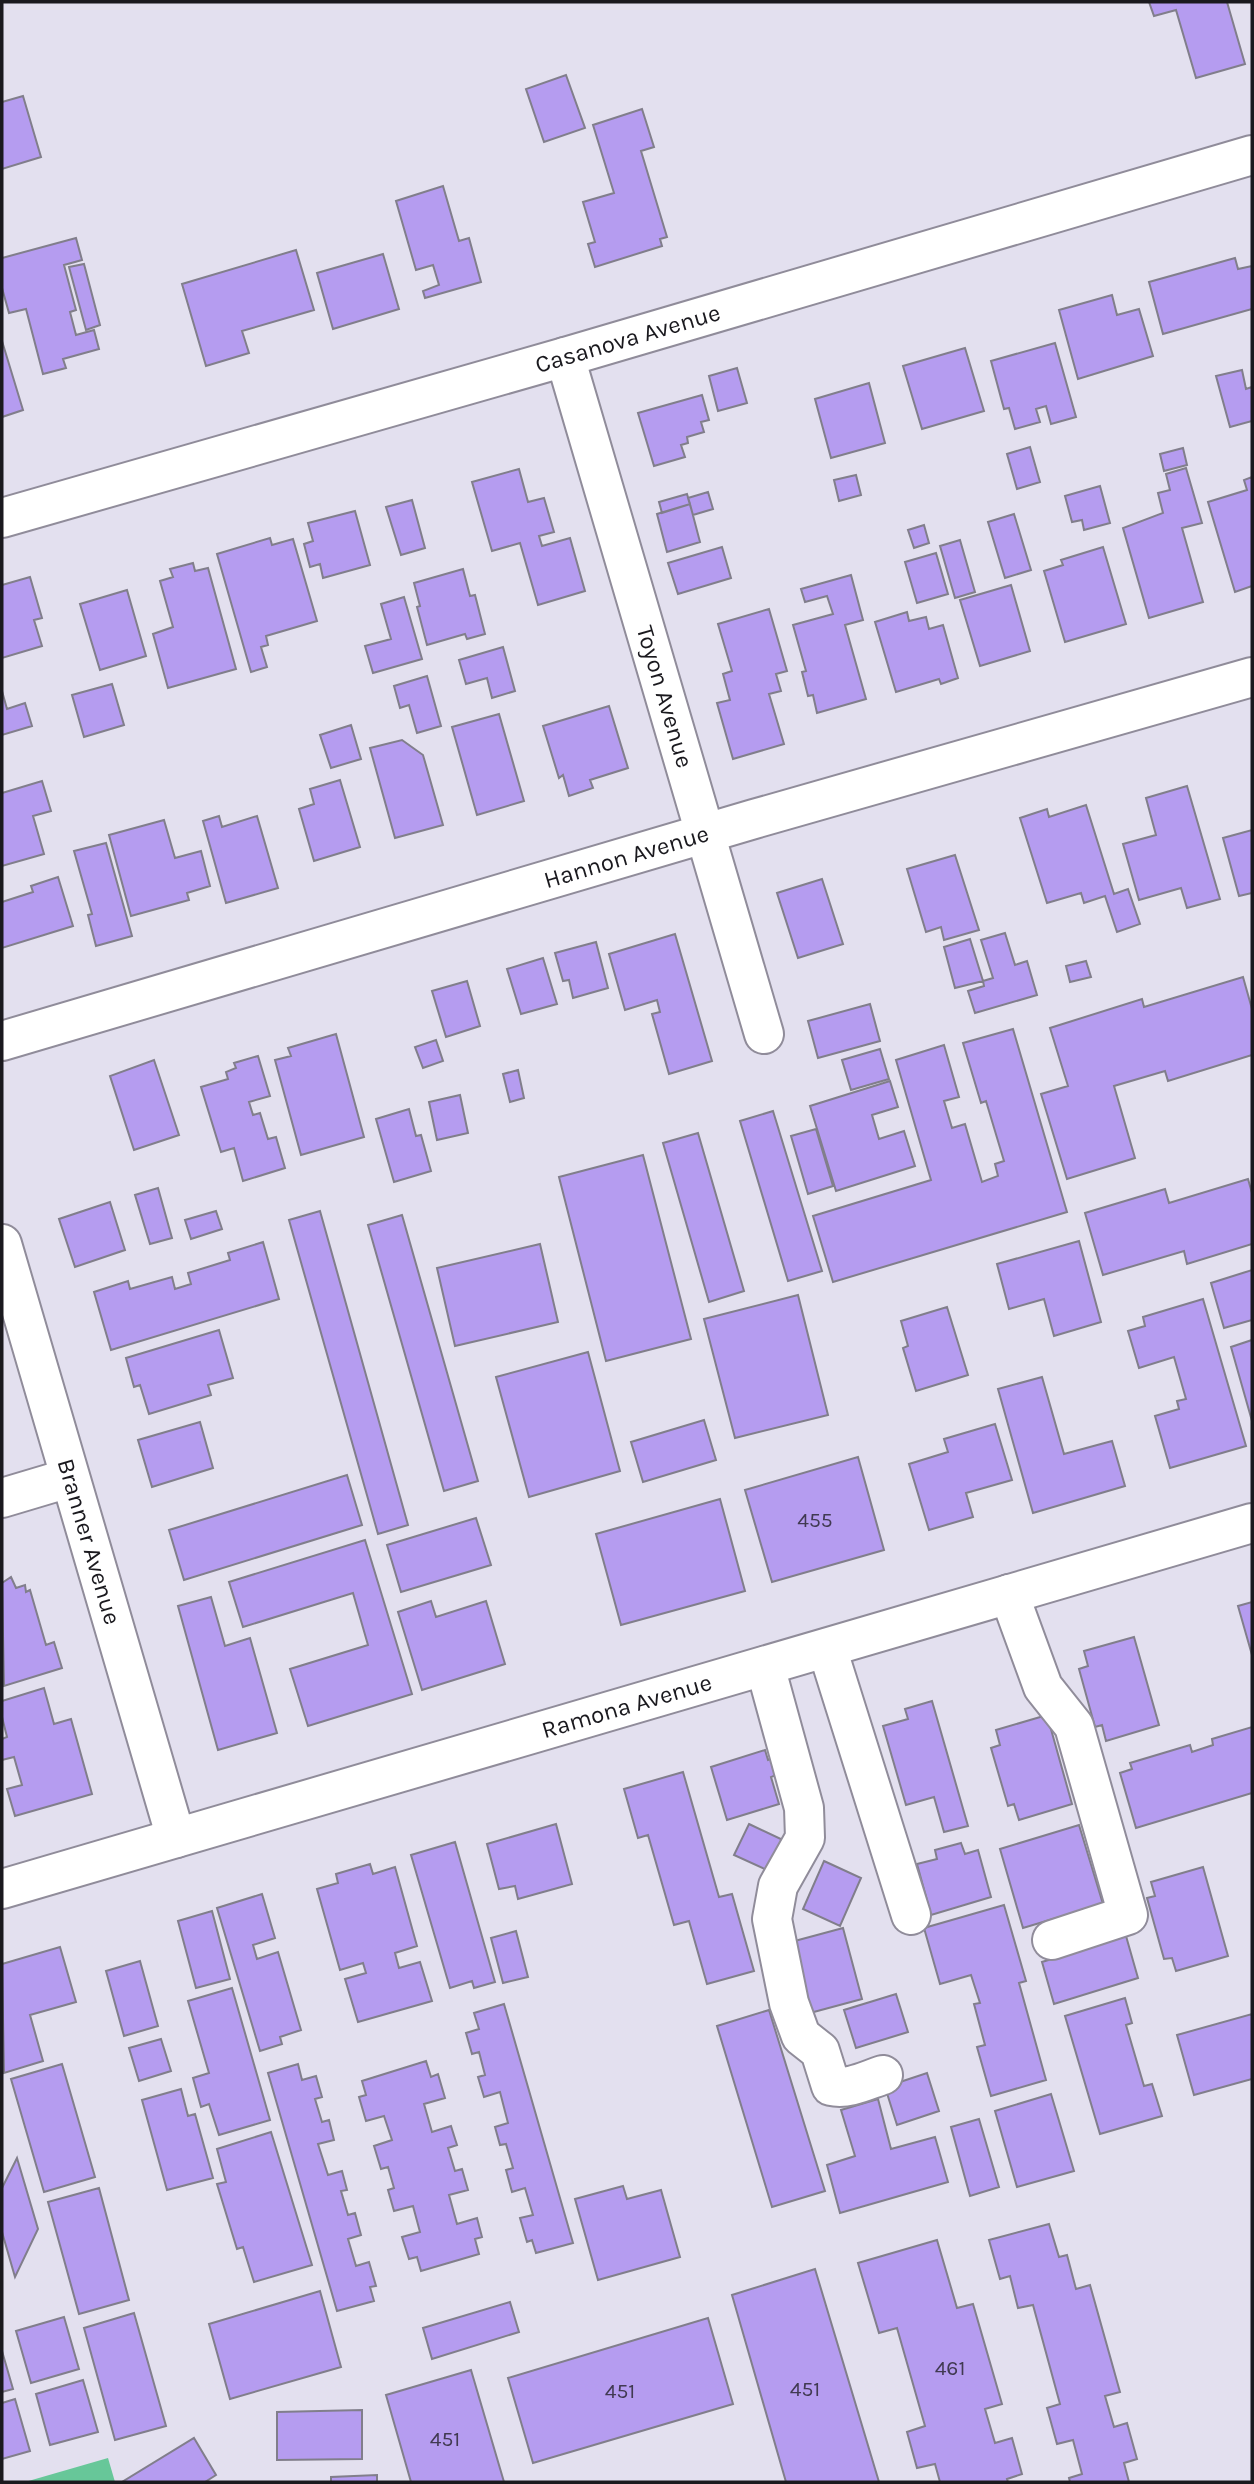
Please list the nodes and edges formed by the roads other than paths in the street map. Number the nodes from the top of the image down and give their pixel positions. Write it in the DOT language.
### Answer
graph roads {
  1 [pos="1252,155"];
  2 [pos="565,357"];
  3 [pos="2,518"];
  4 [pos="1252,677"];
  5 [pos="703,834"];
  6 [pos="764,1034"];
  7 [pos="2,1041"];
  8 [pos="2,1244"];
  9 [pos="69,1478"];
  10 [pos="2,1498"];
  11 [pos="1252,1524"];
  12 [pos="1009,1594"];
  13 [pos="827,1648"];
  14 [pos="765,1666"];
  15 [pos="176,1838"];
  16 [pos="2,1889"];
  17 [pos="911,1915"];
  18 [pos="1052,1940"];
  19 [pos="883,2075"];
  1 -- 2 [label="street, Casanova Avenue"];
  2 -- 3 [label="street, Casanova Avenue"];
  2 -- 5 [label="street, Toyon Avenue"];
  4 -- 5 [label="street, Hannon Avenue"];
  5 -- 6 [label="street, Toyon Avenue"];
  5 -- 7 [label="street, Hannon Avenue"];
  8 -- 9 [label="street, Branner Avenue"];
  9 -- 10 [label="street"];
  9 -- 15 [label="street, Branner Avenue"];
  11 -- 12 [label="street, Ramona Avenue"];
  12 -- 13 [label="street, Ramona Avenue"];
  12 -- 18 [label="street"];
  13 -- 14 [label="street, Ramona Avenue"];
  13 -- 17 [label="street"];
  14 -- 15 [label="street, Ramona Avenue"];
  14 -- 19 [label="street"];
  15 -- 16 [label="street, Ramona Avenue"];
}
